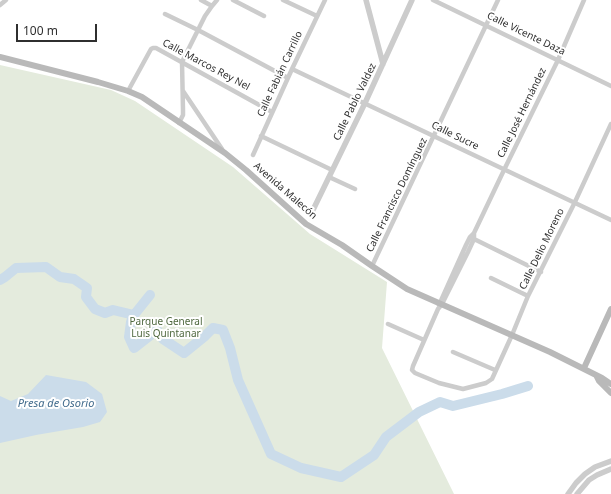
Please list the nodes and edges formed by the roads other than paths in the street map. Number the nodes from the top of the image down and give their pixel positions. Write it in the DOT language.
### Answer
graph roads {
  1 [pos="5,0"];
  2 [pos="201,0"];
  3 [pos="217,0"];
  4 [pos="233,0"];
  5 [pos="283,0"];
  6 [pos="325,0"];
  7 [pos="366,0"];
  8 [pos="412,0"];
  9 [pos="433,0"];
  10 [pos="498,0"];
  11 [pos="584,0"];
  12 [pos="0,5"];
  13 [pos="212,6"];
  14 [pos="165,14"];
  15 [pos="264,16"];
  16 [pos="317,16"];
  17 [pos="486,25"];
  18 [pos="198,30"];
  19 [pos="0,57"];
  20 [pos="558,60"];
  21 [pos="182,62"];
  22 [pos="383,64"];
  23 [pos="292,69"];
  24 [pos="288,78"];
  25 [pos="611,86"];
  26 [pos="128,91"];
  27 [pos="184,91"];
  28 [pos="365,103"];
  29 [pos="272,112"];
  30 [pos="180,123"];
  31 [pos="611,124"];
  32 [pos="609,135"];
  33 [pos="261,136"];
  34 [pos="434,136"];
  35 [pos="225,153"];
  36 [pos="253,155"];
  37 [pos="332,170"];
  38 [pos="504,170"];
  39 [pos="329,176"];
  40 [pos="355,189"];
  41 [pos="574,204"];
  42 [pos="312,212"];
  43 [pos="611,220"];
  44 [pos="472,238"];
  45 [pos="372,266"];
  46 [pos="540,272"];
  47 [pos="491,278"];
  48 [pos="528,296"];
  49 [pos="440,306"];
  50 [pos="611,309"];
  51 [pos="388,324"];
  52 [pos="512,335"];
  53 [pos="424,340"];
  54 [pos="452,352"];
  55 [pos="584,368"];
  56 [pos="495,370"];
  57 [pos="599,376"];
  58 [pos="490,381"];
  59 [pos="611,381"];
  60 [pos="611,384"];
  61 [pos="611,393"];
  62 [pos="611,461"];
  63 [pos="611,469"];
  64 [pos="568,494"];
  65 [pos="577,494"];
  1 -- 12 [label="street"];
  2 -- 13 [label="street"];
  3 -- 13 [label="street"];
  4 -- 15 [label="street"];
  5 -- 16 [label="street"];
  6 -- 16 [label="street, Calle Fabián Carrillo"];
  7 -- 22 [label="street"];
  8 -- 22 [label="street, Calle Pablo Valdez"];
  9 -- 17 [label="street, Calle Vicente Daza"];
  10 -- 17 [label="street, Calle Francisco Domínguez"];
  11 -- 20 [label="street, Calle José Hernández"];
  13 -- 18 [label="street"];
  14 -- 18 [label="street"];
  16 -- 23 [label="street, Calle Fabián Carrillo"];
  17 -- 20 [label="street, Calle Vicente Daza"];
  17 -- 34 [label="street, Calle Francisco Domínguez"];
  18 -- 21 [label="street"];
  18 -- 24 [label="street"];
  19 -- 26 [label="main road, Avenida Malecón"];
  20 -- 25 [label="street, Calle Vicente Daza"];
  20 -- 38 [label="street, Calle José Hernández"];
  21 -- 26 [label="street, Calle Marcos Rey Nel"];
  21 -- 27 [label="street"];
  21 -- 29 [label="street, Calle Marcos Rey Nel"];
  22 -- 28 [label="street, Calle Pablo Valdez"];
  23 -- 24 [label="street, Calle Fabián Carrillo"];
  23 -- 28 [label="street, Calle Sucre"];
  24 -- 29 [label="street, Calle Fabián Carrillo"];
  26 -- 30 [label="main road, Avenida Malecón"];
  27 -- 30 [label="street"];
  27 -- 35 [label="street"];
  28 -- 34 [label="street, Calle Sucre"];
  28 -- 37 [label="street, Calle Pablo Valdez"];
  29 -- 33 [label="street, Calle Fabián Carrillo"];
  30 -- 35 [label="main road, Avenida Malecón"];
  31 -- 32 [label="street, Calle Delio Moreno"];
  32 -- 41 [label="street, Calle Delio Moreno"];
  33 -- 36 [label="street, Calle Fabián Carrillo"];
  33 -- 37 [label="street"];
  34 -- 38 [label="street, Calle Sucre"];
  34 -- 45 [label="street, Calle Francisco Domínguez"];
  35 -- 45 [label="main road, Avenida Malecón"];
  37 -- 39 [label="street, Calle Pablo Valdez"];
  38 -- 41 [label="street, Calle Sucre"];
  38 -- 44 [label="street, Calle José Hernández"];
  39 -- 40 [label="street"];
  39 -- 42 [label="street, Calle Pablo Valdez"];
  41 -- 43 [label="street, Calle Sucre"];
  41 -- 46 [label="street, Calle Delio Moreno"];
  44 -- 46 [label="street"];
  44 -- 49 [label="street, Calle José Hernández"];
  45 -- 49 [label="main road, Avenida Malecón"];
  46 -- 48 [label="street, Calle Delio Moreno"];
  47 -- 48 [label="street"];
  48 -- 52 [label="street, Calle Delio Moreno"];
  49 -- 52 [label="main road, Avenida Malecón"];
  49 -- 53 [label="street, Calle José Hernández"];
  50 -- 55 [label="main road"];
  51 -- 53 [label="street"];
  52 -- 55 [label="main road, Avenida Malecón"];
  52 -- 56 [label="street, Calle Delio Moreno"];
  53 -- 58 [label="street, Calle José Hernández"];
  54 -- 56 [label="street"];
  55 -- 57 [label="main road, Avenida Malecón"];
  56 -- 58 [label="street, Calle Delio Moreno"];
  57 -- 59 [label="street"];
  57 -- 60 [label="main road, Avenida Malecón"];
  57 -- 61 [label="main road, Avenida Malecón"];
  62 -- 64 [label="street"];
  63 -- 65 [label="street"];
}
